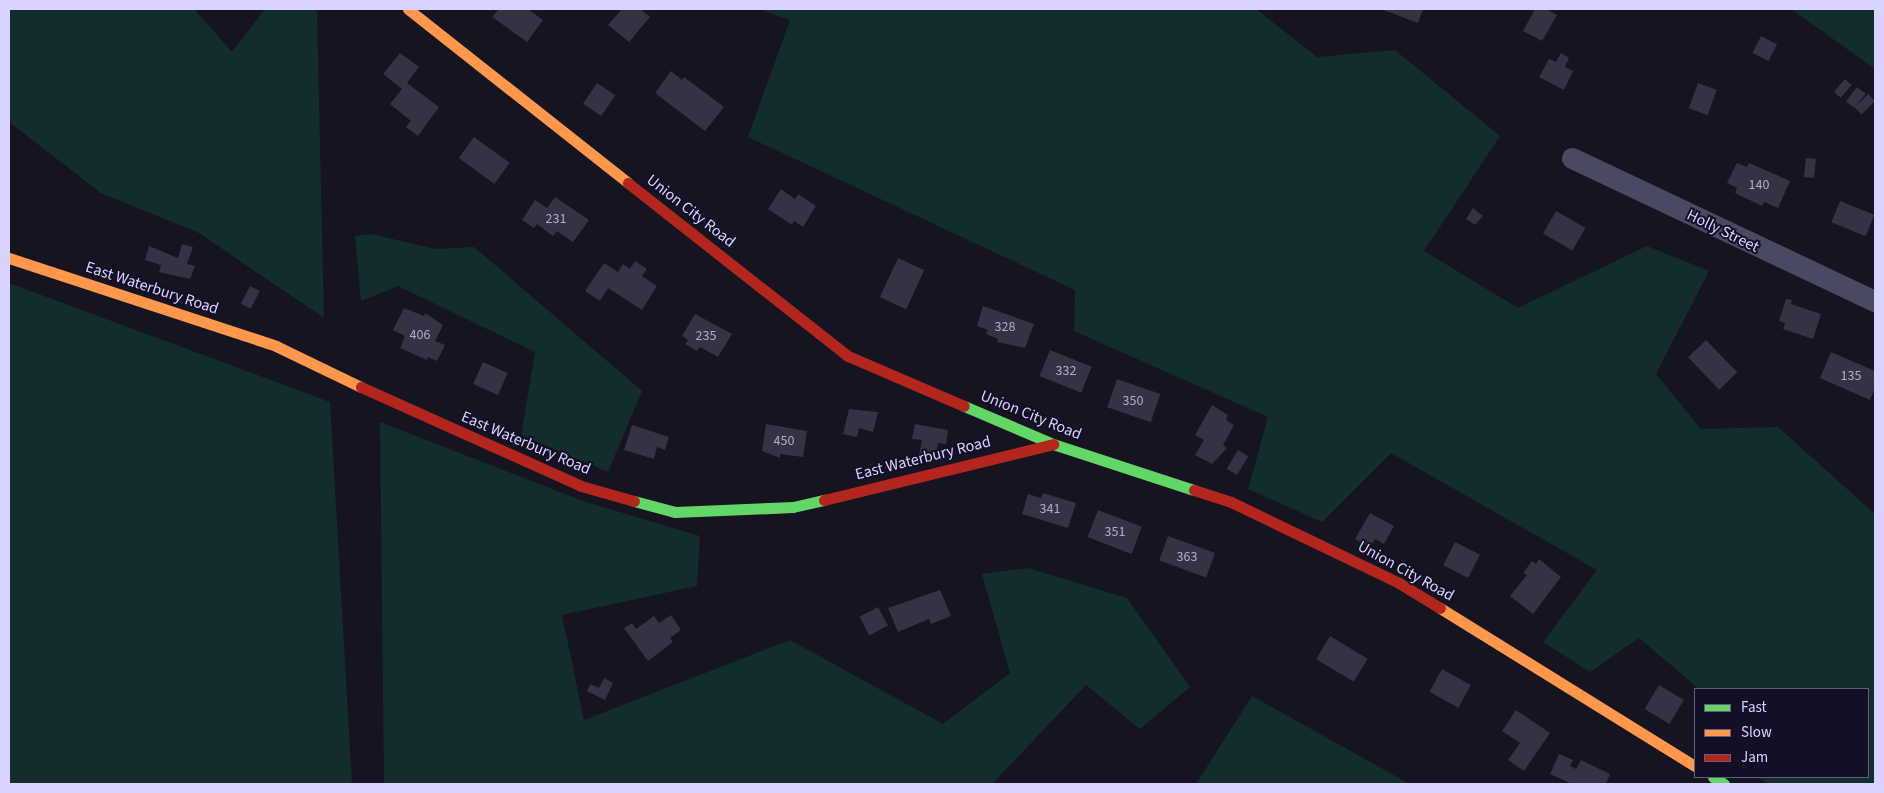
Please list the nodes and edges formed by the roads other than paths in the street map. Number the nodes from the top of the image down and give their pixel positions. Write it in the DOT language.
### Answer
graph roads {
  1 [pos="408,9"];
  2 [pos="429,15"];
  3 [pos="1572,158"];
  4 [pos="9,258"];
  5 [pos="1875,301"];
  6 [pos="1053,444"];
  7 [pos="1694,765"];
  1 -- 2 [label="main road, Union City Road"];
  2 -- 6 [label="main road, Union City Road"];
  3 -- 5 [label="street, Holly Street"];
  4 -- 6 [label="main road, East Waterbury Road"];
  6 -- 7 [label="main road, Union City Road"];
}
